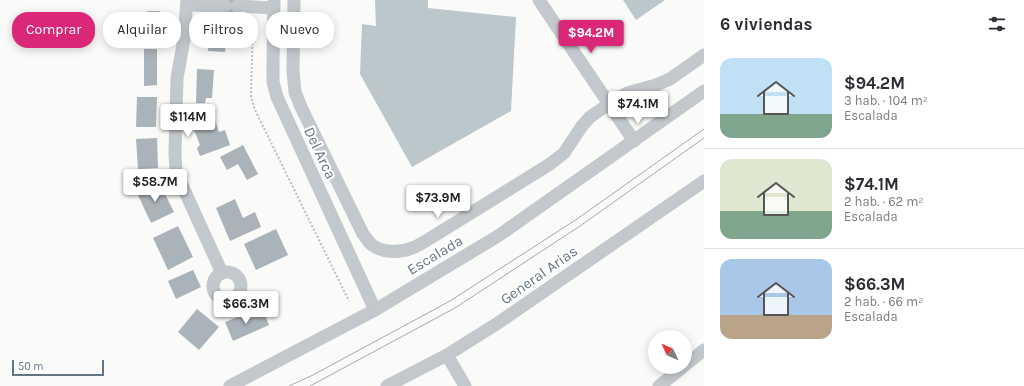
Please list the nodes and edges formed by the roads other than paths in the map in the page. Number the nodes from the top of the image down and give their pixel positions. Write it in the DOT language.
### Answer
graph roads {
  1 [pos="294,0"];
  2 [pos="539,0"];
  3 [pos="187,2"];
  4 [pos="274,4"];
  5 [pos="704,55"];
  6 [pos="704,91"];
  7 [pos="608,104"];
  8 [pos="634,141"];
  9 [pos="704,181"];
  10 [pos="222,273"];
  11 [pos="376,310"];
  12 [pos="704,350"];
  13 [pos="447,354"];
  14 [pos="692,360"];
  15 [pos="674,374"];
  16 [pos="230,386"];
  17 [pos="387,386"];
  18 [pos="465,386"];
  19 [pos="659,386"];
  1 -- 7 [label="street"];
  2 -- 7 [label="street"];
  3 -- 4 [label="street"];
  3 -- 10 [label="street"];
  4 -- 11 [label="street, Del Arca"];
  5 -- 7 [label="street"];
  6 -- 8 [label="street, Escalada"];
  7 -- 8 [label="street"];
  8 -- 11 [label="street, Escalada"];
  9 -- 13 [label="street, General Arias"];
  11 -- 16 [label="street, Escalada"];
  12 -- 14 [label="street"];
  13 -- 17 [label="street, General Arias"];
  13 -- 18 [label="street"];
  15 -- 19 [label="street"];
}
